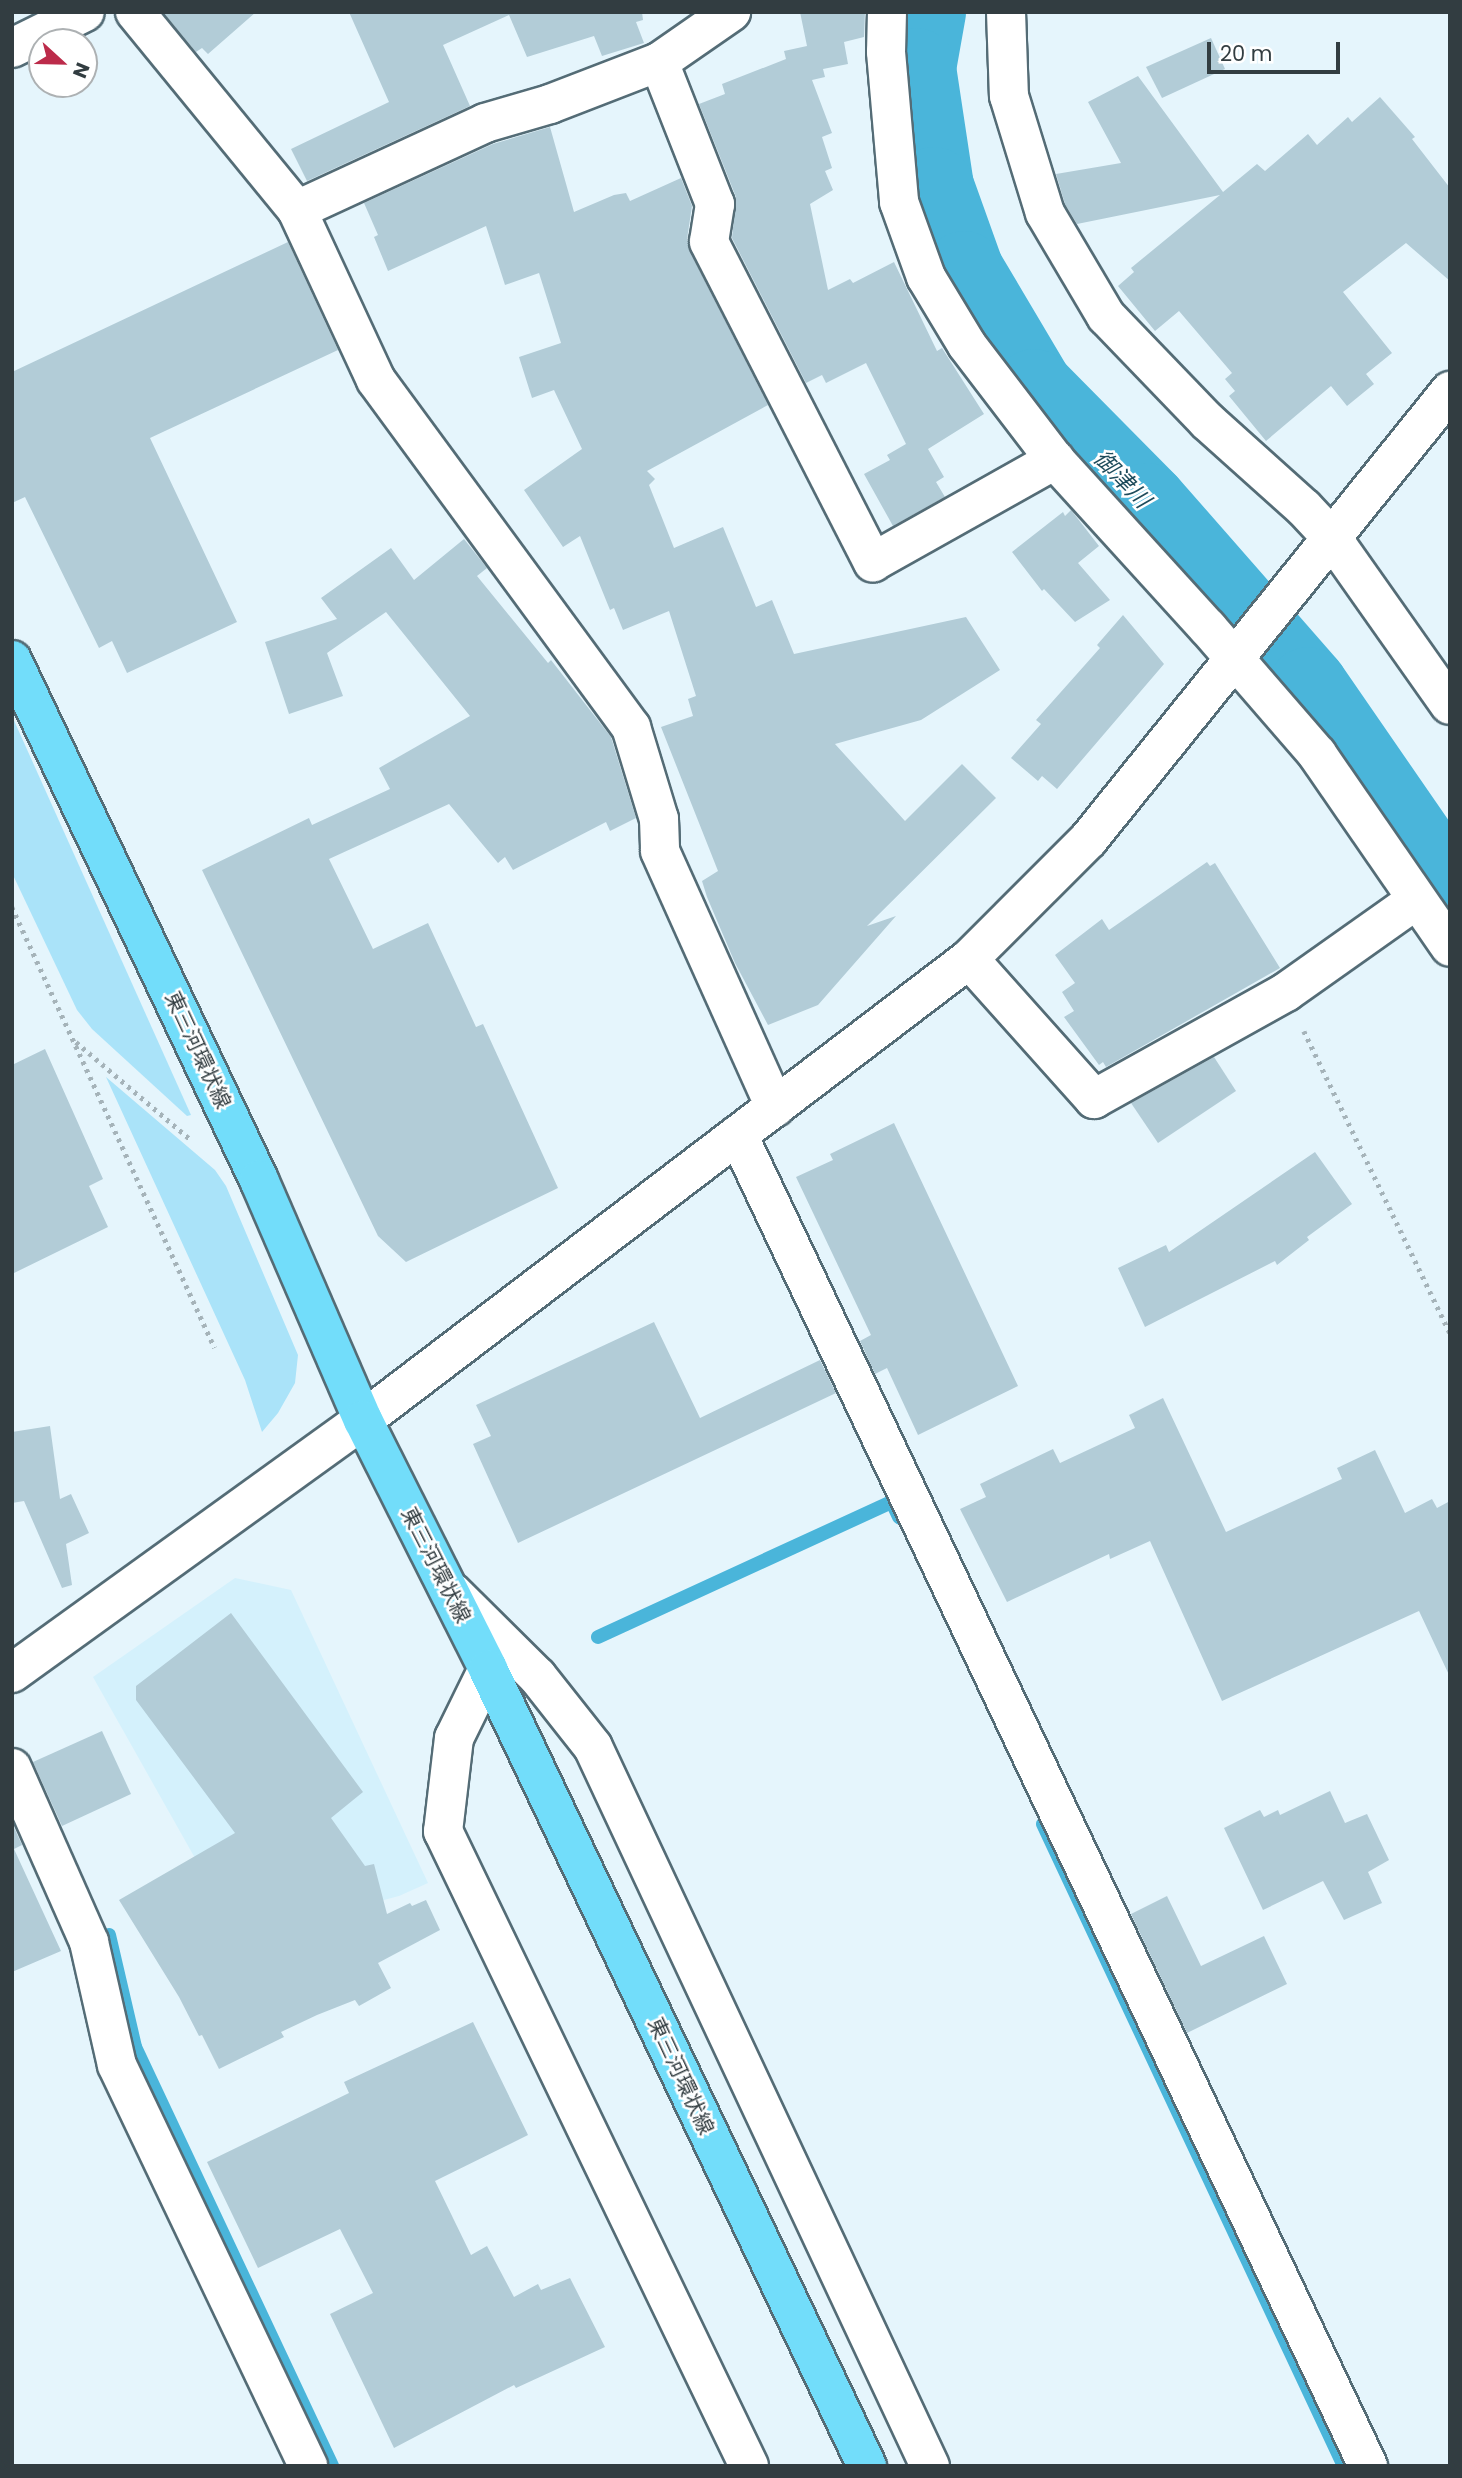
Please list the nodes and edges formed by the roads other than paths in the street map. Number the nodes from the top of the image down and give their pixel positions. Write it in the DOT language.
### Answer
graph roads {
  1 [pos="85,12"];
  2 [pos="135,12"];
  3 [pos="731,12"];
  4 [pos="887,12"];
  5 [pos="1006,12"];
  6 [pos="12,48"];
  7 [pos="659,62"];
  8 [pos="297,210"];
  9 [pos="1450,391"];
  10 [pos="1055,460"];
  11 [pos="1328,542"];
  12 [pos="1239,655"];
  13 [pos="12,660"];
  14 [pos="1450,705"];
  15 [pos="1416,900"];
  16 [pos="1450,947"];
  17 [pos="969,960"];
  18 [pos="775,1107"];
  19 [pos="738,1135"];
  20 [pos="363,1420"];
  21 [pos="448,1588"];
  22 [pos="488,1669"];
  23 [pos="12,1673"];
  24 [pos="12,1768"];
  25 [pos="308,2466"];
  26 [pos="749,2466"];
  27 [pos="867,2466"];
  28 [pos="930,2466"];
  29 [pos="1368,2466"];
  1 -- 6 [label="street"];
  2 -- 8 [label="street"];
  3 -- 7 [label="street"];
  4 -- 10 [label="street"];
  5 -- 11 [label="street"];
  7 -- 8 [label="street"];
  7 -- 10 [label="street"];
  8 -- 18 [label="street"];
  9 -- 11 [label="street"];
  10 -- 12 [label="street"];
  11 -- 12 [label="street"];
  11 -- 14 [label="street"];
  12 -- 15 [label="street"];
  12 -- 17 [label="street"];
  13 -- 20 [label="main road, 東三河環状線"];
  15 -- 16 [label="street"];
  15 -- 17 [label="street"];
  17 -- 18 [label="street"];
  18 -- 19 [label="street"];
  19 -- 20 [label="street"];
  19 -- 29 [label="street"];
  20 -- 21 [label="main road, 東三河環状線"];
  20 -- 23 [label="street"];
  21 -- 22 [label="main road, 東三河環状線"];
  21 -- 28 [label="street"];
  22 -- 26 [label="street"];
  22 -- 27 [label="main road, 東三河環状線"];
  24 -- 25 [label="street"];
}
